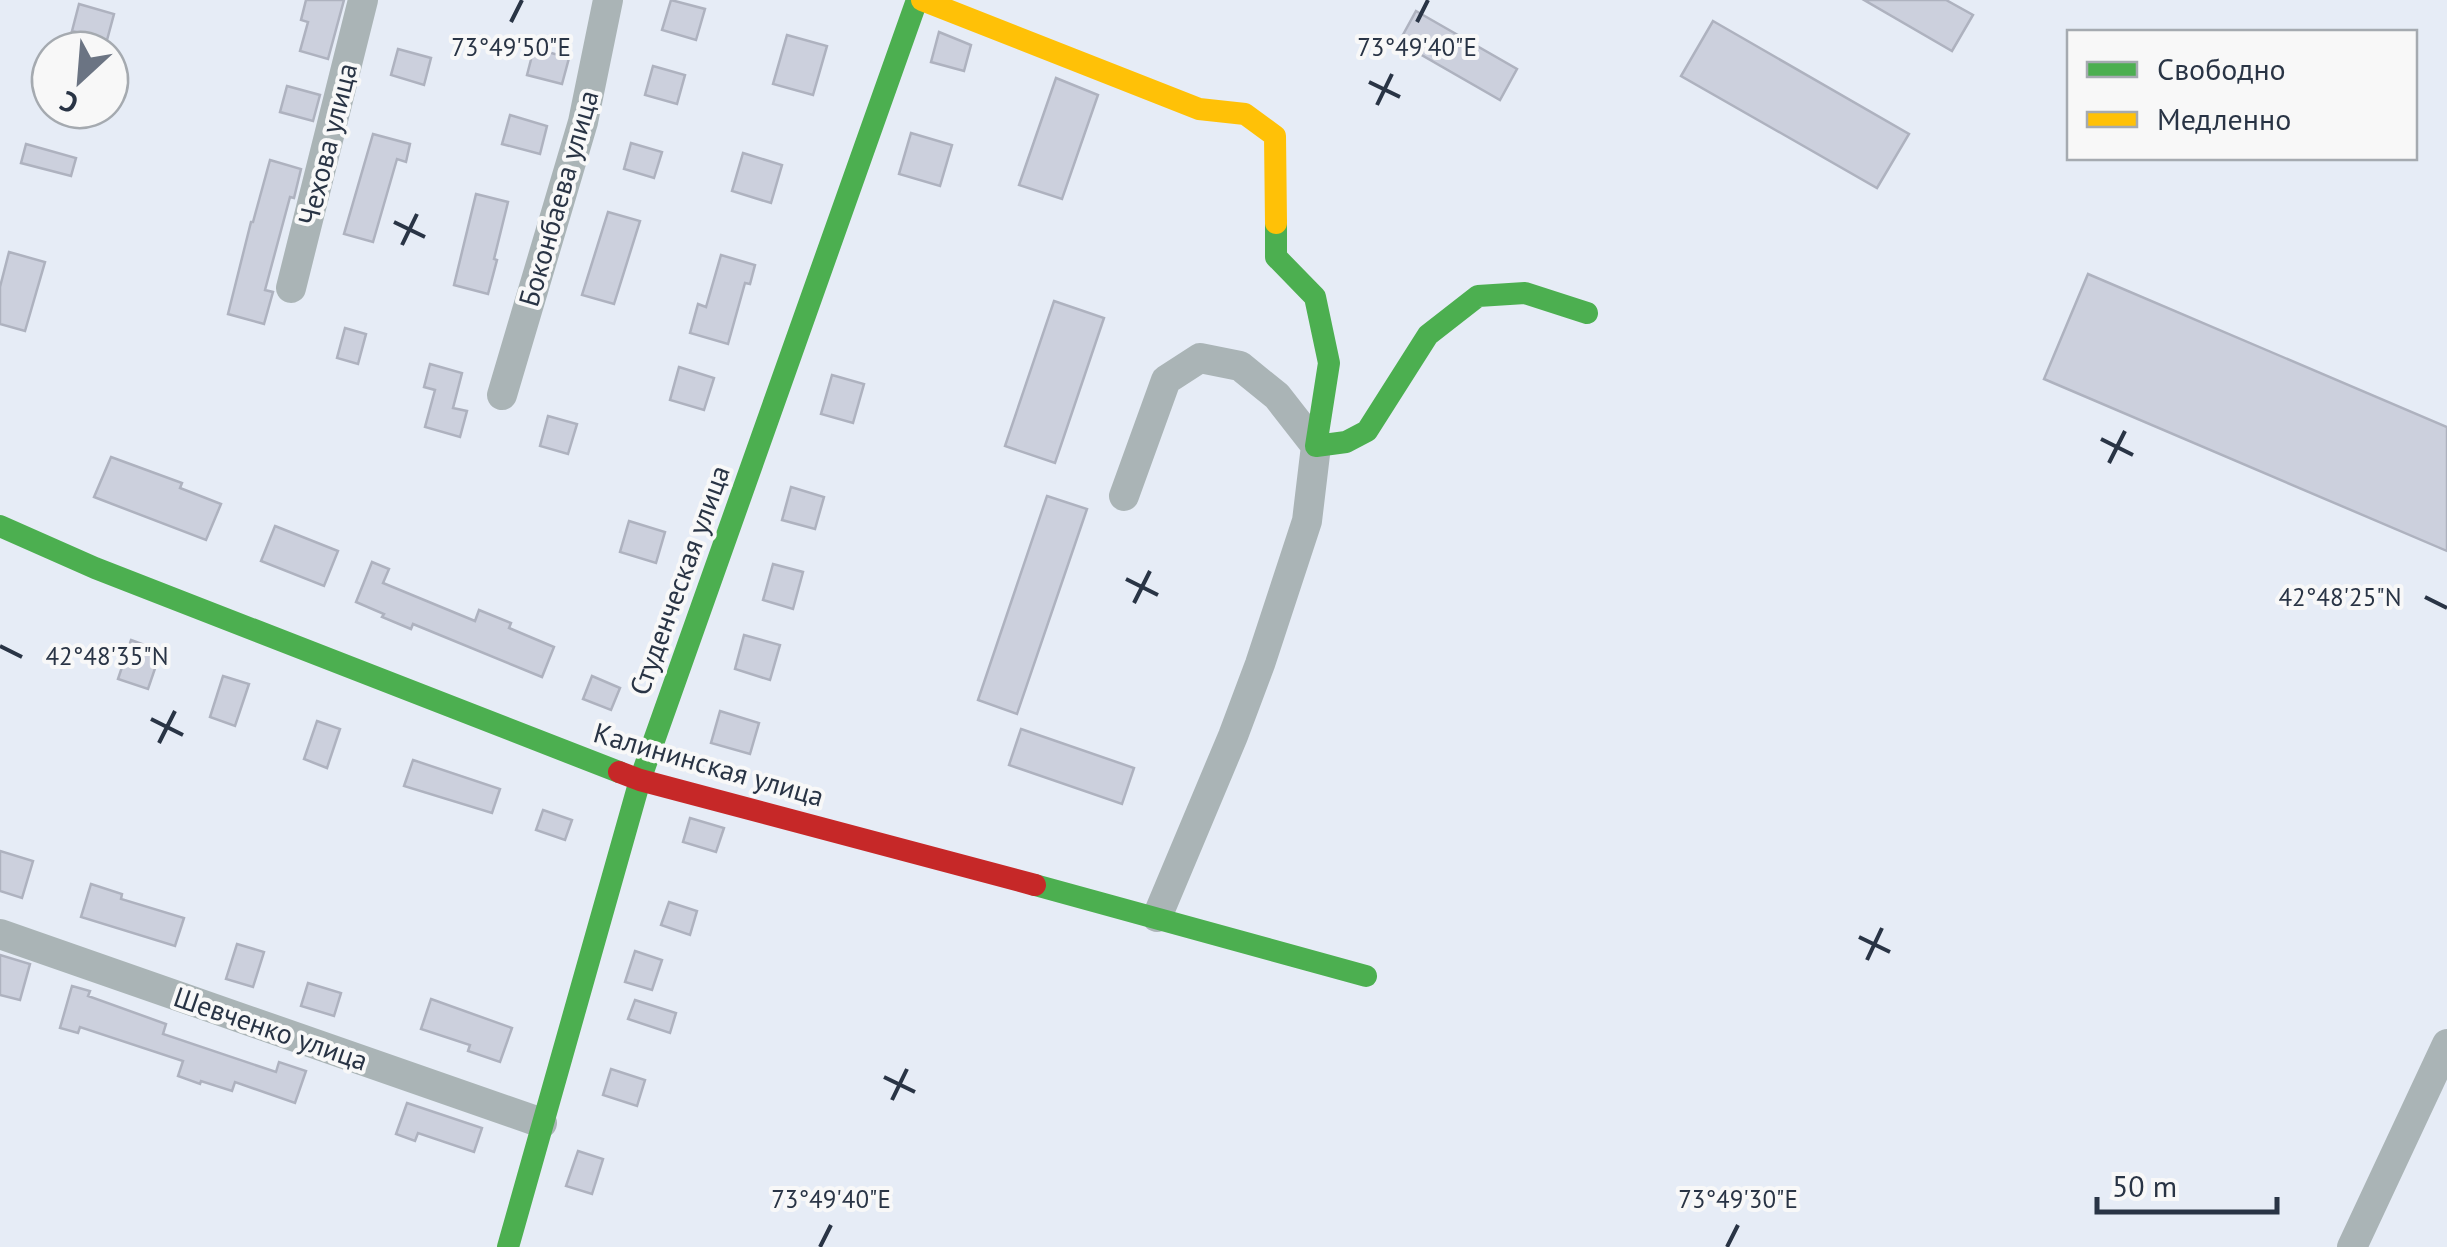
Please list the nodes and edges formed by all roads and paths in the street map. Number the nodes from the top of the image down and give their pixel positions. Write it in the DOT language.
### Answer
graph roads {
  1 [pos="362,0"];
  2 [pos="608,0"];
  3 [pos="920,0"];
  4 [pos="290,288"];
  5 [pos="1587,313"];
  6 [pos="502,396"];
  7 [pos="1316,446"];
  8 [pos="1124,496"];
  9 [pos="0,526"];
  10 [pos="640,780"];
  11 [pos="1156,917"];
  12 [pos="0,934"];
  13 [pos="1366,976"];
  14 [pos="2447,1044"];
  15 [pos="2434,1103"];
  16 [pos="542,1122"];
  17 [pos="508,1247"];
  18 [pos="2352,1247"];
  1 -- 4 [label="street, Чехова улица"];
  2 -- 6 [label="street, Боконбаева улица"];
  3 -- 7 [label="street"];
  3 -- 10 [label="street, Студенческая улица"];
  5 -- 7 [label="street"];
  7 -- 8 [label="street"];
  7 -- 11 [label="street"];
  9 -- 10 [label="street, Калининская улица"];
  10 -- 11 [label="street, Калининская улица"];
  10 -- 16 [label="street, Студенческая улица"];
  11 -- 13 [label="street, Калининская улица"];
  12 -- 16 [label="street, Шевченко улица"];
  14 -- 15 [label="street"];
  15 -- 18 [label="street"];
  16 -- 17 [label="street, Студенческая улица"];
}
